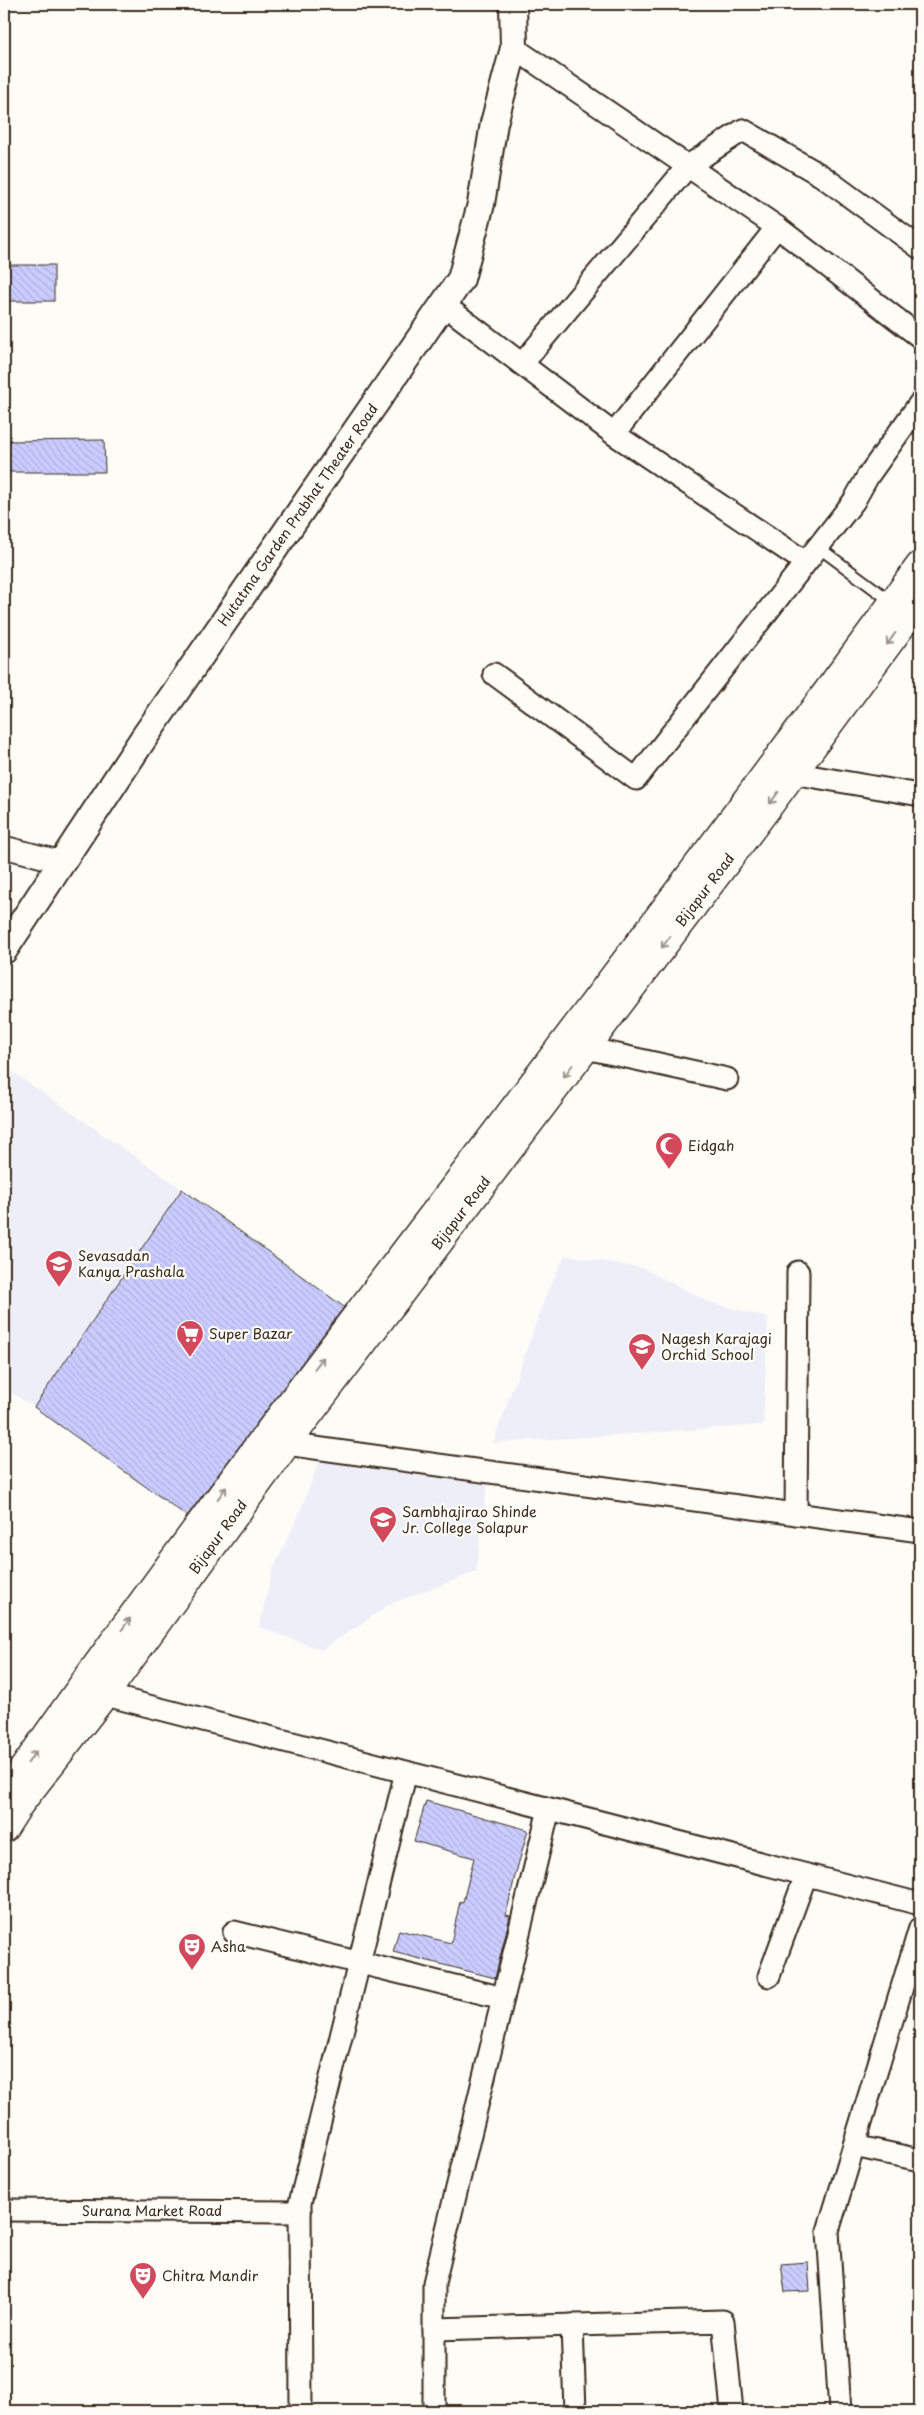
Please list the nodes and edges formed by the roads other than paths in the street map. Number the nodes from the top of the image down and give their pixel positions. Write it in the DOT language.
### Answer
graph roads {
  1 [pos="513,4"];
  2 [pos="514,48"];
  3 [pos="688,166"];
  4 [pos="777,227"];
  5 [pos="920,248"];
  6 [pos="444,305"];
  7 [pos="920,337"];
  8 [pos="522,364"];
  9 [pos="920,403"];
  10 [pos="614,434"];
  11 [pos="812,555"];
  12 [pos="920,566"];
  13 [pos="920,600"];
  14 [pos="893,603"];
  15 [pos="494,674"];
  16 [pos="792,773"];
  17 [pos="920,796"];
  18 [pos="4,846"];
  19 [pos="62,862"];
  20 [pos="4,950"];
  21 [pos="586,1048"];
  22 [pos="727,1080"];
  23 [pos="798,1272"];
  24 [pos="277,1438"];
  25 [pos="796,1514"];
  26 [pos="920,1531"];
  27 [pos="91,1692"];
  28 [pos="406,1772"];
  29 [pos="4,1797"];
  30 [pos="549,1809"];
  31 [pos="4,1828"];
  32 [pos="806,1874"];
  33 [pos="920,1904"];
  34 [pos="920,1928"];
  35 [pos="234,1932"];
  36 [pos="358,1961"];
  37 [pos="769,1976"];
  38 [pos="503,1998"];
  39 [pos="854,2146"];
  40 [pos="920,2160"];
  41 [pos="4,2210"];
  42 [pos="300,2212"];
  43 [pos="572,2325"];
  44 [pos="434,2329"];
  45 [pos="300,2411"];
  46 [pos="434,2411"];
  47 [pos="575,2411"];
  48 [pos="732,2411"];
  49 [pos="840,2411"];
  1 -- 2 [label="street, Hutatma Garden Prabhat Theater Road"];
  2 -- 3 [label="street"];
  2 -- 6 [label="street, Hutatma Garden Prabhat Theater Road"];
  3 -- 4 [label="street"];
  3 -- 5 [label="street"];
  3 -- 8 [label="street"];
  4 -- 7 [label="street"];
  4 -- 10 [label="street"];
  6 -- 8 [label="street"];
  6 -- 19 [label="street, Hutatma Garden Prabhat Theater Road"];
  8 -- 10 [label="street"];
  9 -- 11 [label="street"];
  10 -- 11 [label="street"];
  11 -- 14 [label="lane"];
  11 -- 15 [label="street"];
  12 -- 14 [label="main road"];
  13 -- 16 [label="main road, Bijapur Road, one-way"];
  24 -- 14 [label="main road, one-way"];
  16 -- 17 [label="street"];
  16 -- 21 [label="main road, Bijapur Road, one-way"];
  18 -- 19 [label="street"];
  19 -- 20 [label="street, Hutatma Garden Prabhat Theater Road"];
  21 -- 22 [label="street"];
  21 -- 24 [label="main road, Bijapur Road, one-way"];
  23 -- 25 [label="street"];
  24 -- 25 [label="street"];
  24 -- 27 [label="main road, Bijapur Road"];
  25 -- 26 [label="street"];
  27 -- 28 [label="street"];
  29 -- 27 [label="main road, one-way"];
  27 -- 31 [label="main road, Bijapur Road"];
  28 -- 30 [label="street"];
  28 -- 36 [label="street"];
  30 -- 32 [label="street"];
  30 -- 38 [label="street"];
  32 -- 33 [label="street"];
  32 -- 37 [label="street"];
  34 -- 39 [label="street"];
  35 -- 36 [label="street"];
  36 -- 38 [label="street"];
  36 -- 42 [label="street"];
  38 -- 44 [label="street"];
  39 -- 40 [label="street"];
  39 -- 49 [label="street"];
  41 -- 42 [label="street, Surana Market Road"];
  42 -- 45 [label="street"];
  43 -- 44 [label="street"];
  43 -- 47 [label="street"];
  43 -- 48 [label="street"];
  44 -- 46 [label="street"];
}
